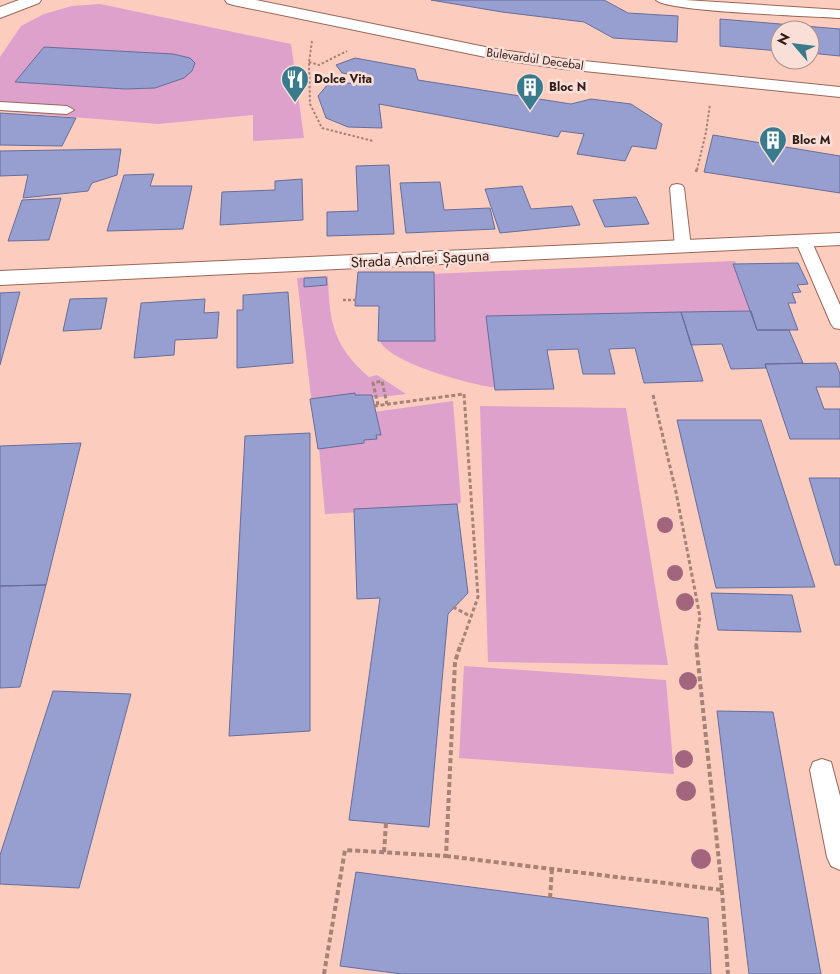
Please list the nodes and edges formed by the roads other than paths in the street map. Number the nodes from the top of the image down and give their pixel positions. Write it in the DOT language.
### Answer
graph roads {
  1 [pos="7,0"];
  2 [pos="33,0"];
  3 [pos="233,0"];
  4 [pos="662,0"];
  5 [pos="681,2"];
  6 [pos="0,5"];
  7 [pos="0,13"];
  8 [pos="840,14"];
  9 [pos="840,92"];
  10 [pos="0,106"];
  11 [pos="67,110"];
  12 [pos="677,188"];
  13 [pos="840,239"];
  14 [pos="803,240"];
  15 [pos="683,248"];
  16 [pos="0,278"];
  17 [pos="840,324"];
  18 [pos="822,770"];
  19 [pos="840,857"];
  1 -- 6 [label="street"];
  2 -- 7 [label="street"];
  3 -- 9 [label="street, Bulevardul Decebal"];
  4 -- 5 [label="lane"];
  5 -- 8 [label="lane"];
  10 -- 11 [label="lane"];
  12 -- 15 [label="lane"];
  13 -- 14 [label="street, Strada Andrei Șaguna"];
  14 -- 15 [label="street, Strada Andrei Șaguna"];
  14 -- 17 [label="lane"];
  15 -- 16 [label="street, Strada Andrei Șaguna"];
  18 -- 19 [label="lane"];
}
